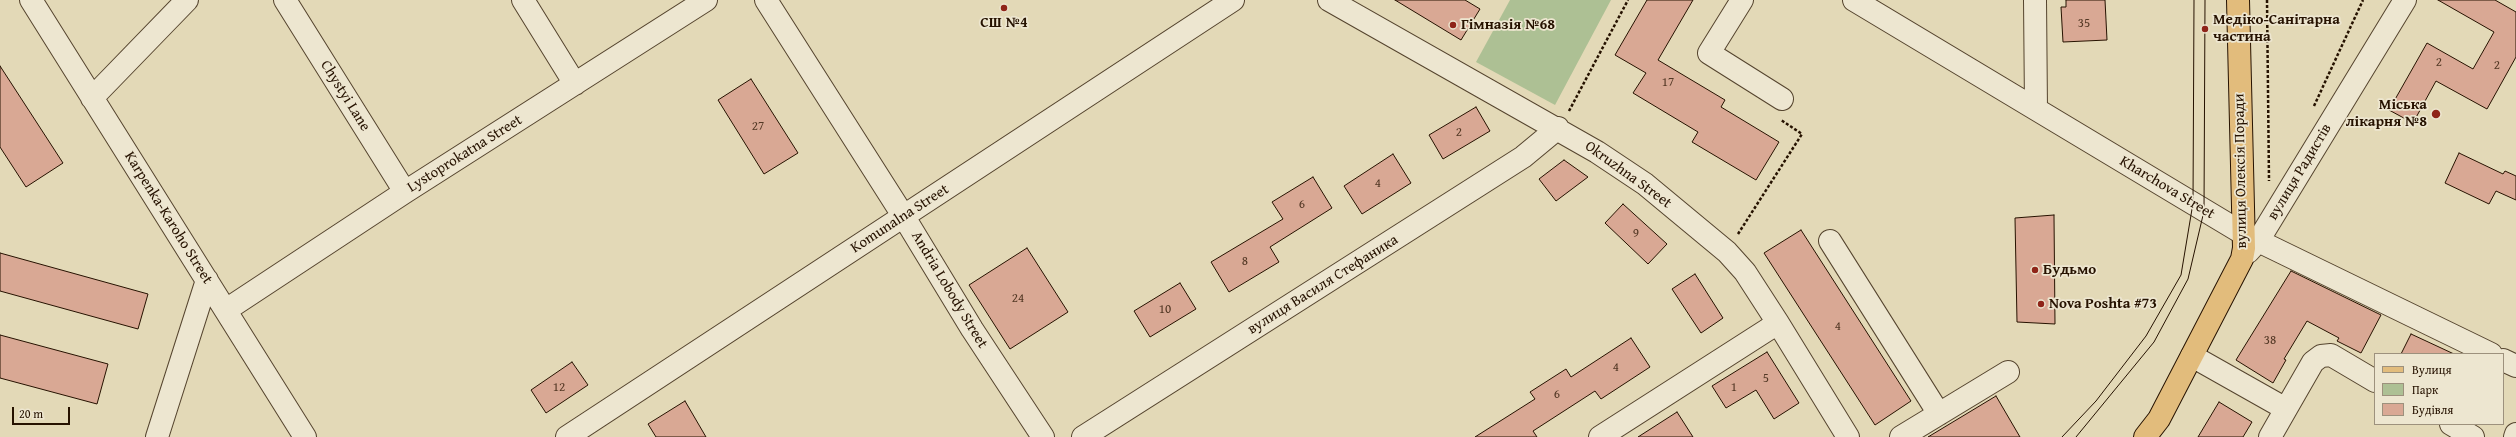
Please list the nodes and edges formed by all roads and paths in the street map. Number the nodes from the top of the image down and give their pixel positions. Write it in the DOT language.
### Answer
graph roads {
  1 [pos="31,0"];
  2 [pos="187,0"];
  3 [pos="285,0"];
  4 [pos="522,0"];
  5 [pos="706,0"];
  6 [pos="766,0"];
  7 [pos="1233,0"];
  8 [pos="1330,0"];
  9 [pos="1628,0"];
  10 [pos="1742,0"];
  11 [pos="1854,0"];
  12 [pos="2035,0"];
  13 [pos="2238,0"];
  14 [pos="2267,0"];
  15 [pos="2363,0"];
  16 [pos="2404,0"];
  17 [pos="575,84"];
  18 [pos="92,98"];
  19 [pos="1779,108"];
  20 [pos="2036,108"];
  21 [pos="2313,109"];
  22 [pos="1558,128"];
  23 [pos="2269,188"];
  24 [pos="405,192"];
  25 [pos="904,217"];
  26 [pos="2251,237"];
  27 [pos="1830,241"];
  28 [pos="1727,252"];
  29 [pos="207,280"];
  30 [pos="226,310"];
  31 [pos="1778,323"];
  32 [pos="2489,353"];
  33 [pos="2192,356"];
  34 [pos="2504,360"];
  35 [pos="2516,366"];
  36 [pos="2008,372"];
  37 [pos="2374,379"];
  38 [pos="2286,409"];
  39 [pos="1939,414"];
  40 [pos="2158,419"];
  41 [pos="2453,425"];
  42 [pos="157,437"];
  43 [pos="305,437"];
  44 [pos="567,437"];
  45 [pos="1043,437"];
  46 [pos="1084,437"];
  47 [pos="1600,437"];
  48 [pos="1848,437"];
  49 [pos="1901,437"];
  50 [pos="2142,437"];
  51 [pos="2145,437"];
  52 [pos="2270,437"];
  53 [pos="2473,437"];
  1 -- 18 [label="street, Karpenka-Karoho Street"];
  2 -- 18 [label="street"];
  3 -- 24 [label="street, Chystyi Lane"];
  4 -- 17 [label="street"];
  5 -- 17 [label="street, Lystoprokatna Street"];
  6 -- 25 [label="street, Andria Lobody Street"];
  7 -- 25 [label="street, Komunalna Street"];
  8 -- 22 [label="street, Okruzhna Street"];
  9 -- 22 [label="path"];
  10 -- 19 [label="street"];
  11 -- 20 [label="street, Kharchova Street"];
  12 -- 20 [label="street"];
  13 -- 26 [label="main road, вулиця Олексія Поради"];
  14 -- 23 [label="path"];
  15 -- 21 [label="path"];
  16 -- 26 [label="street, вулиця Радистів"];
  17 -- 24 [label="street, Lystoprokatna Street"];
  18 -- 29 [label="street, Karpenka-Karoho Street"];
  19 -- 28 [label="path"];
  20 -- 26 [label="street, Kharchova Street"];
  22 -- 28 [label="street, Okruzhna Street"];
  22 -- 46 [label="street, вулиця Василя Стефаника"];
  24 -- 30 [label="street, Lystoprokatna Street"];
  25 -- 44 [label="street, Komunalna Street"];
  25 -- 45 [label="street, Andria Lobody Street"];
  26 -- 32 [label="street, Kharchova Street"];
  26 -- 33 [label="main road, вулиця Олексія Поради"];
  27 -- 39 [label="street"];
  28 -- 31 [label="street, Okruzhna Street"];
  29 -- 30 [label="street, Karpenka-Karoho Street"];
  29 -- 42 [label="street"];
  30 -- 43 [label="street, Karpenka-Karoho Street"];
  31 -- 47 [label="street"];
  31 -- 48 [label="street, Okruzhna Street"];
  33 -- 38 [label="street"];
  33 -- 40 [label="main road, вулиця Олексія Поради"];
  34 -- 35 [label="street"];
  36 -- 39 [label="street"];
  37 -- 38 [label="street"];
  38 -- 52 [label="street"];
  39 -- 49 [label="street"];
  40 -- 50 [label="main road"];
  40 -- 51 [label="main road, вулиця Олексія Поради"];
  41 -- 53 [label="street"];
}
